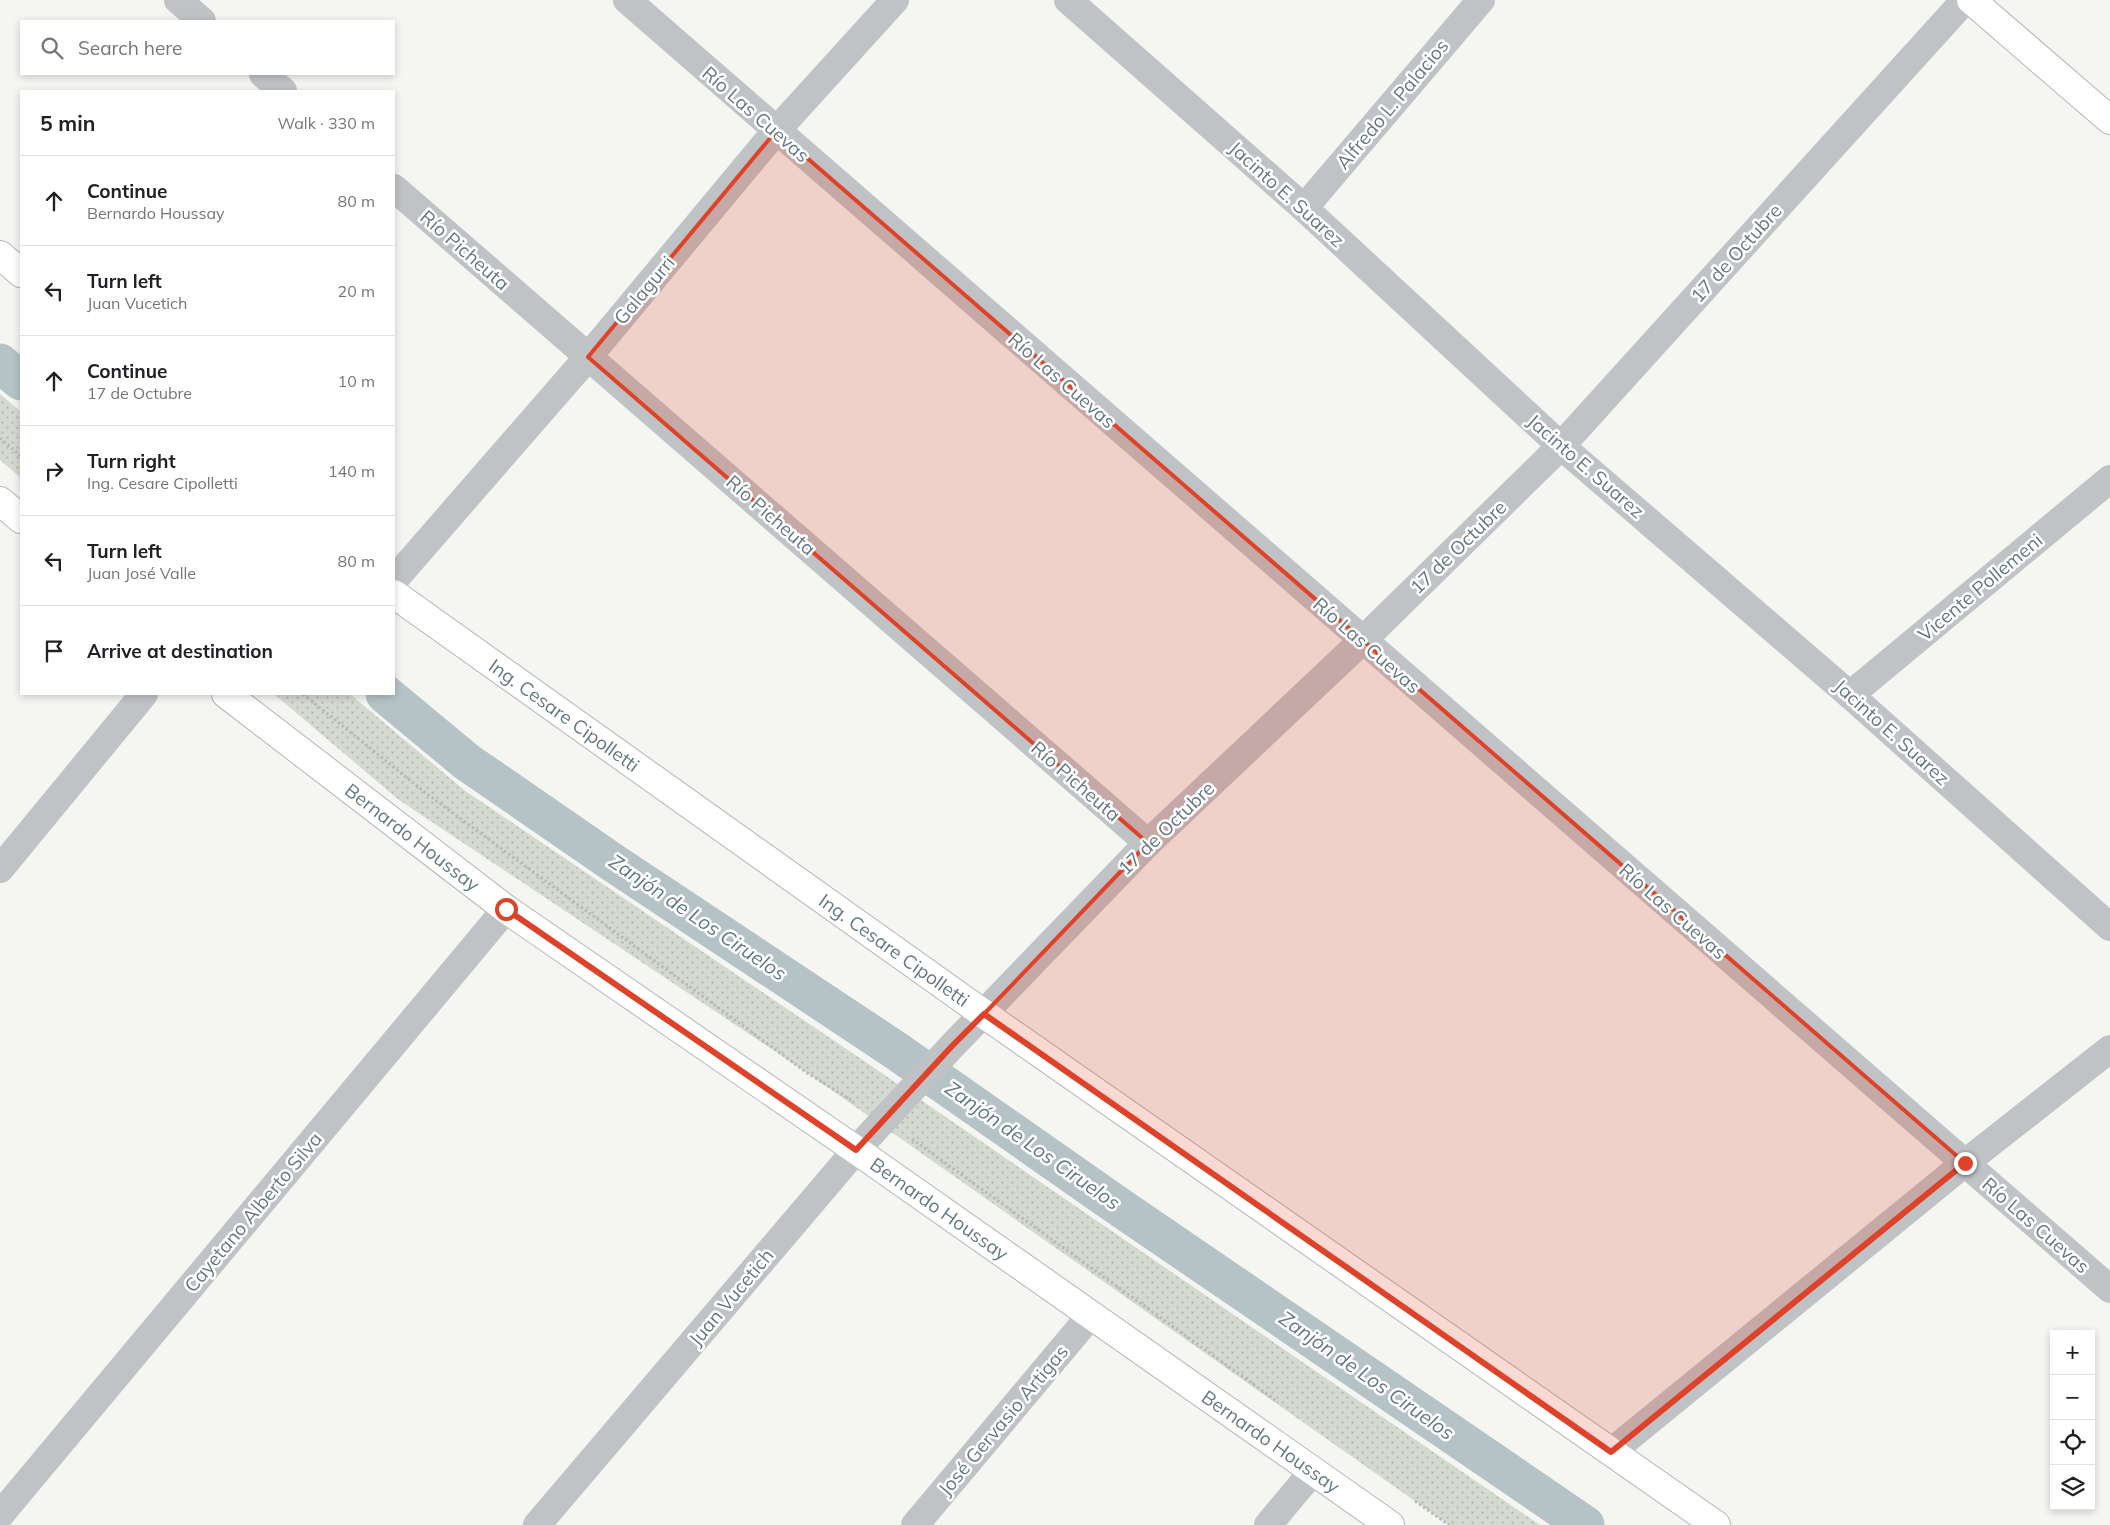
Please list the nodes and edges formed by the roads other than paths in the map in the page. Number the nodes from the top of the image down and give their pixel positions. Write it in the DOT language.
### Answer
graph roads {
  1 [pos="178,0"];
  2 [pos="627,0"];
  3 [pos="895,0"];
  4 [pos="1068,0"];
  5 [pos="1480,0"];
  6 [pos="1965,0"];
  7 [pos="1970,0"];
  8 [pos="201,20"];
  9 [pos="263,75"];
  10 [pos="282,90"];
  11 [pos="2110,120"];
  12 [pos="776,131"];
  13 [pos="395,189"];
  14 [pos="1304,208"];
  15 [pos="0,255"];
  16 [pos="20,272"];
  17 [pos="588,356"];
  18 [pos="1561,446"];
  19 [pos="2110,479"];
  20 [pos="0,501"];
  21 [pos="20,519"];
  22 [pos="395,579"];
  23 [pos="395,595"];
  24 [pos="1362,641"];
  25 [pos="143,695"];
  26 [pos="227,695"];
  27 [pos="1850,695"];
  28 [pos="1148,843"];
  29 [pos="0,868"];
  30 [pos="506,909"];
  31 [pos="2110,927"];
  32 [pos="984,1014"];
  33 [pos="2110,1049"];
  34 [pos="928,1073"];
  35 [pos="856,1150"];
  36 [pos="1965,1163"];
  37 [pos="2110,1289"];
  38 [pos="1092,1315"];
  39 [pos="1611,1452"];
  40 [pos="1313,1471"];
  41 [pos="0,1515"];
  42 [pos="537,1525"];
  43 [pos="915,1525"];
  44 [pos="1268,1525"];
  45 [pos="1390,1525"];
  46 [pos="1716,1525"];
  1 -- 8 [label="street"];
  2 -- 12 [label="street, Río Las Cuevas"];
  3 -- 12 [label="street, Galagurri"];
  4 -- 14 [label="street, Jacinto E. Suarez"];
  5 -- 14 [label="street, Alfredo L. Palacios"];
  6 -- 18 [label="street, 17 de Octubre"];
  7 -- 11 [label="street"];
  9 -- 10 [label="street"];
  12 -- 17 [label="street, Galagurri"];
  12 -- 24 [label="street, Río Las Cuevas"];
  13 -- 17 [label="street, Río Picheuta"];
  14 -- 18 [label="street, Jacinto E. Suarez"];
  15 -- 16 [label="street"];
  17 -- 22 [label="street, Galagurri"];
  17 -- 28 [label="street, Río Picheuta"];
  18 -- 24 [label="street, 17 de Octubre"];
  18 -- 27 [label="street, Jacinto E. Suarez"];
  19 -- 27 [label="street, Vicente Pollemeni"];
  20 -- 21 [label="street"];
  23 -- 32 [label="street, Ing. Cesare Cipolletti"];
  24 -- 28 [label="street, 17 de Octubre"];
  24 -- 36 [label="street, Río Las Cuevas"];
  25 -- 29 [label="street"];
  26 -- 30 [label="street, Bernardo Houssay"];
  27 -- 31 [label="street, Jacinto E. Suarez"];
  28 -- 32 [label="street, 17 de Octubre"];
  30 -- 35 [label="street, Bernardo Houssay"];
  30 -- 41 [label="street, Cayetano Alberto Silva"];
  32 -- 34 [label="street, 17 de Octubre"];
  32 -- 39 [label="street, Ing. Cesare Cipolletti"];
  33 -- 36 [label="street"];
  34 -- 35 [label="street, Juan Vucetich"];
  35 -- 38 [label="street, Bernardo Houssay"];
  35 -- 42 [label="street, Juan Vucetich"];
  36 -- 37 [label="street, Río Las Cuevas"];
  36 -- 39 [label="street"];
  38 -- 40 [label="street, Bernardo Houssay"];
  38 -- 43 [label="street, José Gervasio Artigas"];
  39 -- 46 [label="street, Ing. Cesare Cipolletti"];
  40 -- 44 [label="street"];
  40 -- 45 [label="street, Bernardo Houssay"];
}
